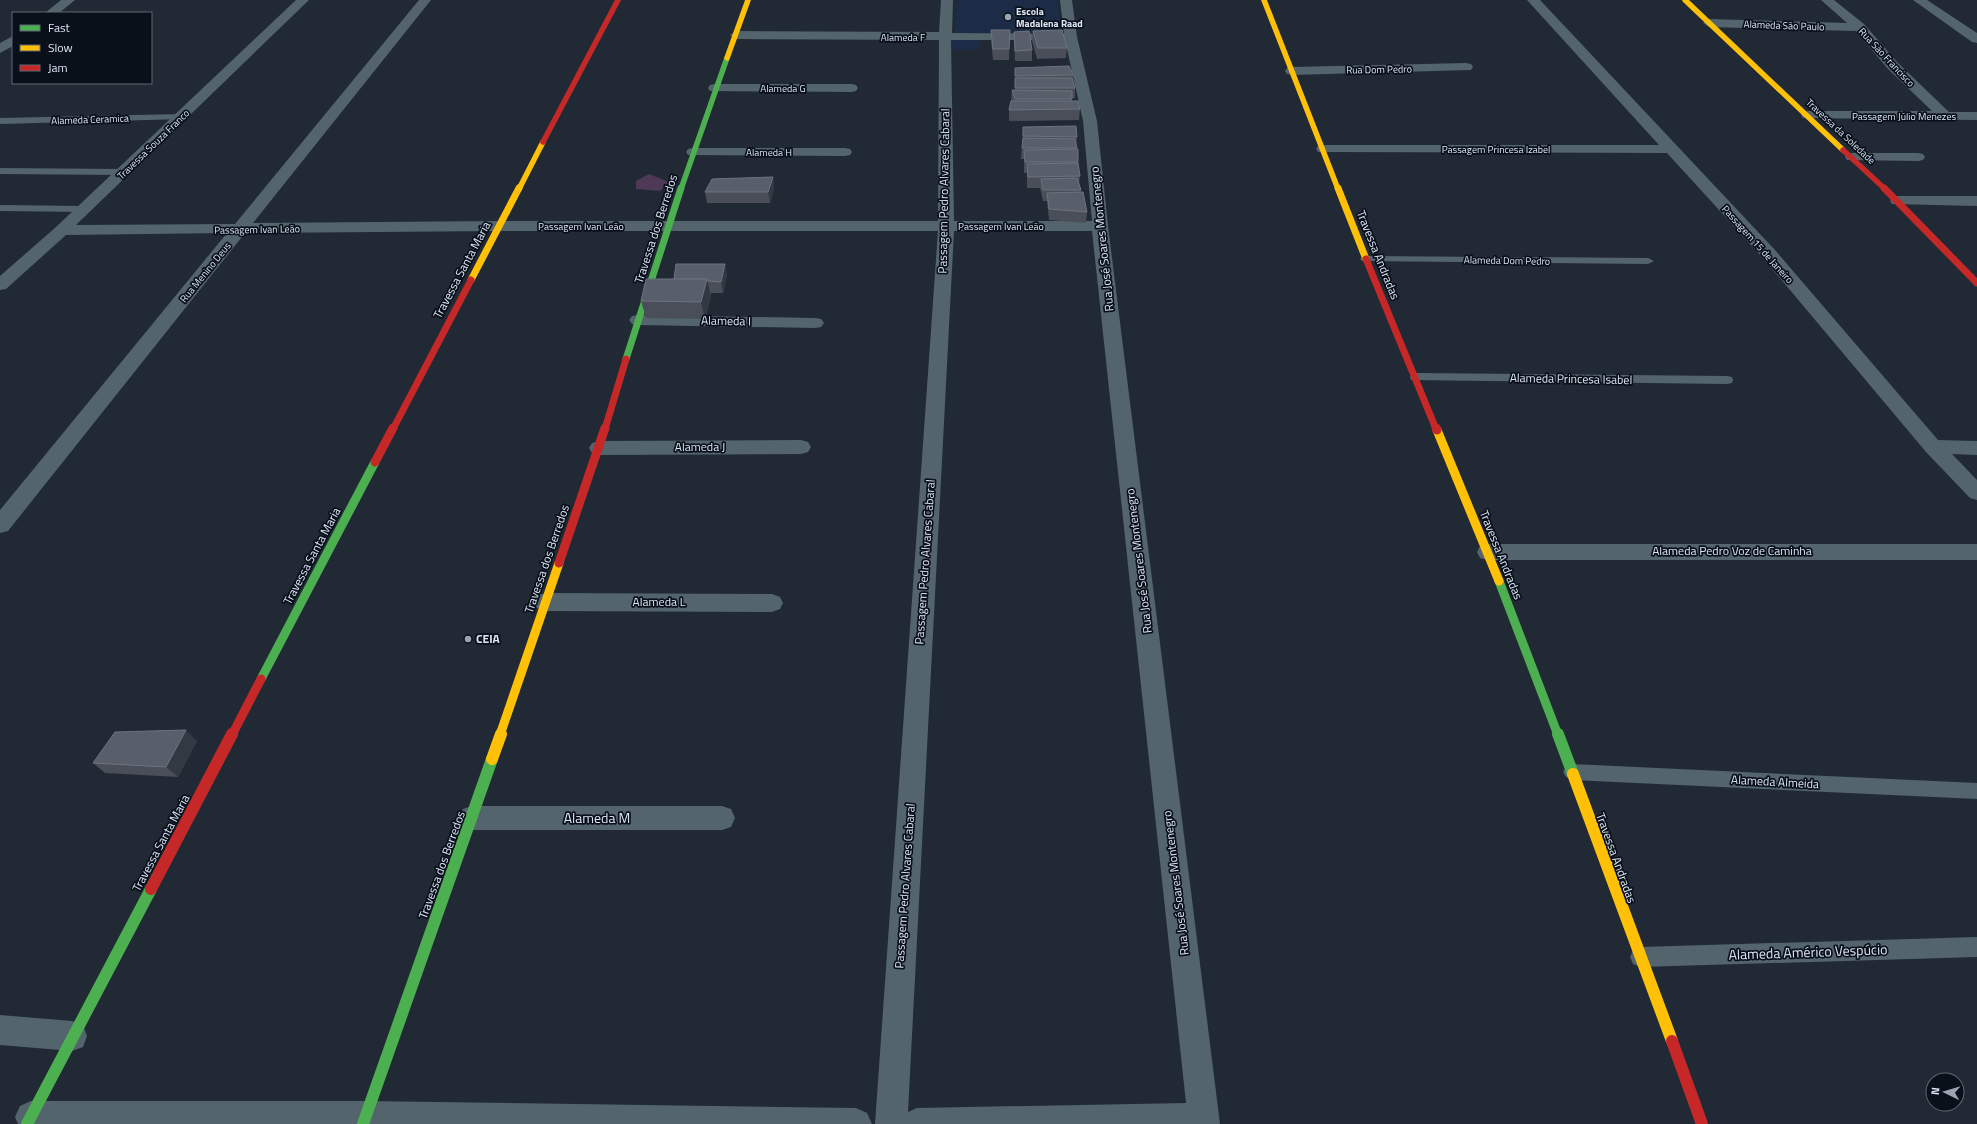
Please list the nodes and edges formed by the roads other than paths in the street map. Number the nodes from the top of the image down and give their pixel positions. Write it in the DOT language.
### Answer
graph roads {
  1 [pos="69,0"];
  2 [pos="303,0"];
  3 [pos="425,0"];
  4 [pos="618,0"];
  5 [pos="748,0"];
  6 [pos="947,0"];
  7 [pos="1066,0"];
  8 [pos="1264,0"];
  9 [pos="1533,0"];
  10 [pos="1685,0"];
  11 [pos="1827,0"];
  12 [pos="1919,0"];
  13 [pos="52,12"];
  14 [pos="1709,23"];
  15 [pos="1860,27"];
  16 [pos="736,35"];
  17 [pos="944,37"];
  18 [pos="1071,37"];
  19 [pos="1977,39"];
  20 [pos="12,41"];
  21 [pos="0,50"];
  22 [pos="1466,67"];
  23 [pos="1292,71"];
  24 [pos="715,88"];
  25 [pos="851,88"];
  26 [pos="1808,115"];
  27 [pos="1945,116"];
  28 [pos="1977,116"];
  29 [pos="181,117"];
  30 [pos="0,121"];
  31 [pos="1323,149"];
  32 [pos="1669,149"];
  33 [pos="693,152"];
  34 [pos="846,152"];
  35 [pos="1852,157"];
  36 [pos="1918,157"];
  37 [pos="0,171"];
  38 [pos="123,172"];
  39 [pos="1898,201"];
  40 [pos="1977,201"];
  41 [pos="0,208"];
  42 [pos="84,210"];
  43 [pos="499,226"];
  44 [pos="670,226"];
  45 [pos="946,226"];
  46 [pos="1100,226"];
  47 [pos="240,229"];
  48 [pos="62,230"];
  49 [pos="1366,259"];
  50 [pos="1648,261"];
  51 [pos="1,283"];
  52 [pos="1977,284"];
  53 [pos="638,320"];
  54 [pos="815,323"];
  55 [pos="1416,377"];
  56 [pos="1727,380"];
  57 [pos="801,447"];
  58 [pos="1933,447"];
  59 [pos="599,448"];
  60 [pos="1977,448"];
  61 [pos="1977,493"];
  62 [pos="0,525"];
  63 [pos="1488,552"];
  64 [pos="1977,552"];
  65 [pos="544,602"];
  66 [pos="772,603"];
  67 [pos="1572,772"];
  68 [pos="1977,791"];
  69 [pos="472,818"];
  70 [pos="722,818"];
  71 [pos="1977,947"];
  72 [pos="1640,957"];
  73 [pos="0,1030"];
  74 [pos="72,1036"];
  75 [pos="29,1120"];
  76 [pos="364,1121"];
  77 [pos="1204,1121"];
  78 [pos="856,1124"];
  79 [pos="891,1124"];
  80 [pos="916,1124"];
  81 [pos="1702,1124"];
  1 -- 13 [label="street"];
  2 -- 29 [label="street, Travessa Souza Franco"];
  3 -- 47 [label="street, Rua Menino Deus"];
  4 -- 43 [label="street, Travessa Santa Maria"];
  5 -- 16 [label="street, Travessa dos Berredos"];
  6 -- 17 [label="street, Passagem Pedro Alvares Cabaral"];
  7 -- 18 [label="street, Rua José Soares Montenegro"];
  8 -- 23 [label="street, Travessa Andradas"];
  9 -- 32 [label="street, Passagem 15 de Janeiro"];
  10 -- 14 [label="street, Travessa da Soledade"];
  11 -- 15 [label="street, Rua São Francisco"];
  12 -- 19 [label="street"];
  14 -- 15 [label="street, Alameda São Paulo"];
  14 -- 26 [label="street, Travessa da Soledade"];
  15 -- 27 [label="street, Rua São Francisco"];
  16 -- 17 [label="street, Alameda F"];
  16 -- 24 [label="street, Travessa dos Berredos"];
  17 -- 18 [label="street, Alameda F"];
  17 -- 45 [label="street, Passagem Pedro Alvares Cabaral"];
  18 -- 46 [label="street, Rua José Soares Montenegro"];
  20 -- 21 [label="street"];
  22 -- 23 [label="street, Rua Dom Pedro"];
  23 -- 31 [label="street, Travessa Andradas"];
  24 -- 25 [label="street, Alameda G"];
  24 -- 33 [label="street, Travessa dos Berredos"];
  26 -- 27 [label="street, Passagem Júlio Menezes"];
  26 -- 35 [label="street, Travessa da Soledade"];
  27 -- 28 [label="street, Passagem Júlio Menezes"];
  29 -- 30 [label="lane, Alameda Ceramica"];
  29 -- 38 [label="street, Travessa Souza Franco"];
  31 -- 32 [label="street, Passagem Princesa Izabel"];
  31 -- 49 [label="street, Travessa Andradas"];
  32 -- 58 [label="street, Passagem 15 de Janeiro"];
  33 -- 34 [label="street, Alameda H"];
  33 -- 44 [label="street, Travessa dos Berredos"];
  35 -- 36 [label="street"];
  35 -- 39 [label="street, Travessa da Soledade"];
  37 -- 38 [label="lane"];
  38 -- 42 [label="street, Travessa Souza Franco"];
  39 -- 40 [label="street"];
  39 -- 52 [label="street, Travessa da Soledade"];
  41 -- 42 [label="lane"];
  42 -- 48 [label="street, Travessa Souza Franco"];
  43 -- 44 [label="street, Passagem Ivan Leão"];
  43 -- 47 [label="street, Passagem Ivan Leão"];
  43 -- 74 [label="street, Travessa Santa Maria"];
  44 -- 45 [label="street, Passagem Ivan Leão"];
  44 -- 53 [label="street, Travessa dos Berredos"];
  45 -- 46 [label="street, Passagem Ivan Leão"];
  45 -- 79 [label="street, Passagem Pedro Alvares Cabaral"];
  46 -- 77 [label="street, Rua José Soares Montenegro"];
  47 -- 48 [label="street, Passagem Ivan Leão"];
  47 -- 62 [label="street, Rua Menino Deus"];
  48 -- 51 [label="street, Travessa Souza Franco"];
  49 -- 50 [label="lane, Alameda Dom Pedro"];
  49 -- 55 [label="street, Travessa Andradas"];
  53 -- 54 [label="street, Alameda I"];
  53 -- 59 [label="street, Travessa dos Berredos"];
  55 -- 56 [label="lane, Alameda Princesa Isabel"];
  55 -- 63 [label="street, Travessa Andradas"];
  57 -- 59 [label="street, Alameda J"];
  58 -- 60 [label="street"];
  58 -- 61 [label="street, Passagem 15 de Janeiro"];
  59 -- 65 [label="street, Travessa dos Berredos"];
  63 -- 64 [label="street, Alameda Pedro Voz de Caminha"];
  63 -- 67 [label="street, Travessa Andradas"];
  65 -- 66 [label="street, Alameda L"];
  65 -- 69 [label="street, Travessa dos Berredos"];
  67 -- 68 [label="lane, Alameda Almeida"];
  67 -- 72 [label="street, Travessa Andradas"];
  69 -- 70 [label="street, Alameda M"];
  69 -- 76 [label="street, Travessa dos Berredos"];
  71 -- 72 [label="lane, Alameda Américo Vespúcio"];
  72 -- 81 [label="street, Travessa Andradas"];
  73 -- 74 [label="street"];
  74 -- 75 [label="street, Travessa Santa Maria"];
  75 -- 76 [label="street"];
  76 -- 78 [label="street"];
  77 -- 80 [label="street"];
}
